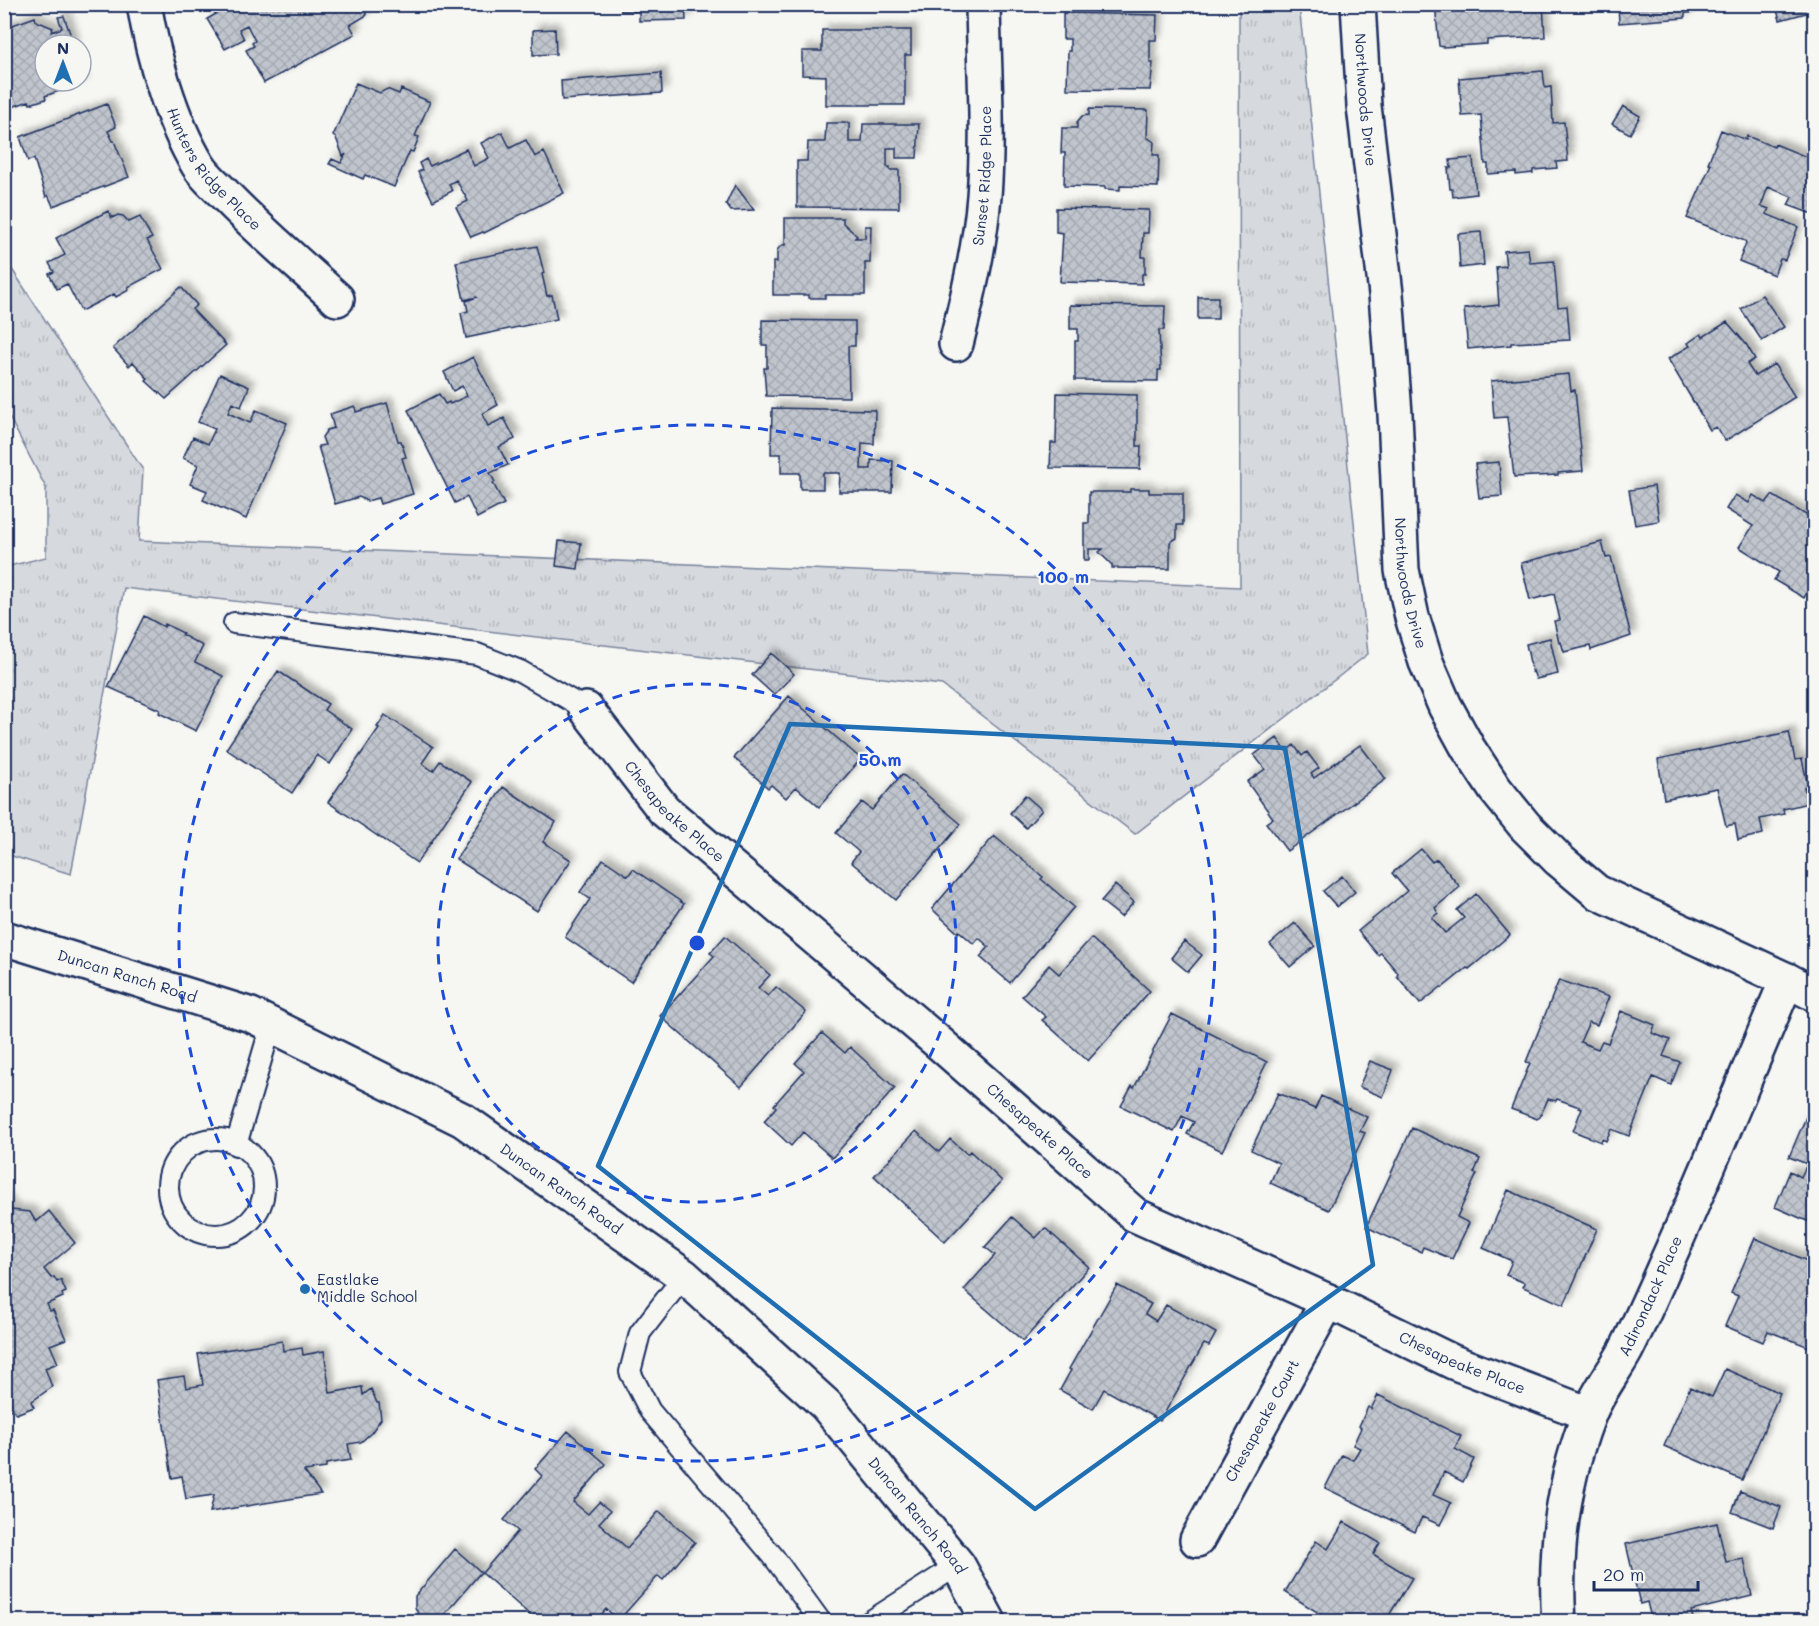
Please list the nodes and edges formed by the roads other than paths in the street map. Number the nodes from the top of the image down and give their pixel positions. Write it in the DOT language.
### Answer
graph roads {
  1 [pos="144,4"];
  2 [pos="983,4"];
  3 [pos="1358,4"];
  4 [pos="337,299"];
  5 [pos="956,344"];
  6 [pos="234,623"];
  7 [pos="586,709"];
  8 [pos="4,938"];
  9 [pos="1801,987"];
  10 [pos="271,1026"];
  11 [pos="236,1144"];
  12 [pos="684,1276"];
  13 [pos="1328,1301"];
  14 [pos="1589,1414"];
  15 [pos="1197,1540"];
  16 [pos="958,1565"];
  17 [pos="820,1622"];
  18 [pos="869,1622"];
  19 [pos="989,1622"];
  20 [pos="1559,1622"];
  1 -- 4 [label="street, Hunters Ridge Place"];
  2 -- 5 [label="street, Sunset Ridge Place"];
  3 -- 9 [label="street, Northwoods Drive"];
  6 -- 7 [label="lane"];
  7 -- 13 [label="street, Chesapeake Place"];
  8 -- 10 [label="street, Duncan Ranch Road"];
  9 -- 14 [label="street, Adirondack Place"];
  10 -- 11 [label="lane"];
  10 -- 12 [label="street, Duncan Ranch Road"];
  11 -- 11 [label="lane"];
  12 -- 16 [label="street, Duncan Ranch Road"];
  12 -- 17 [label="lane"];
  13 -- 14 [label="street, Chesapeake Place"];
  13 -- 15 [label="street, Chesapeake Court"];
  14 -- 20 [label="street, Adirondack Place"];
  16 -- 18 [label="lane"];
  16 -- 19 [label="street, Duncan Ranch Road"];
}
